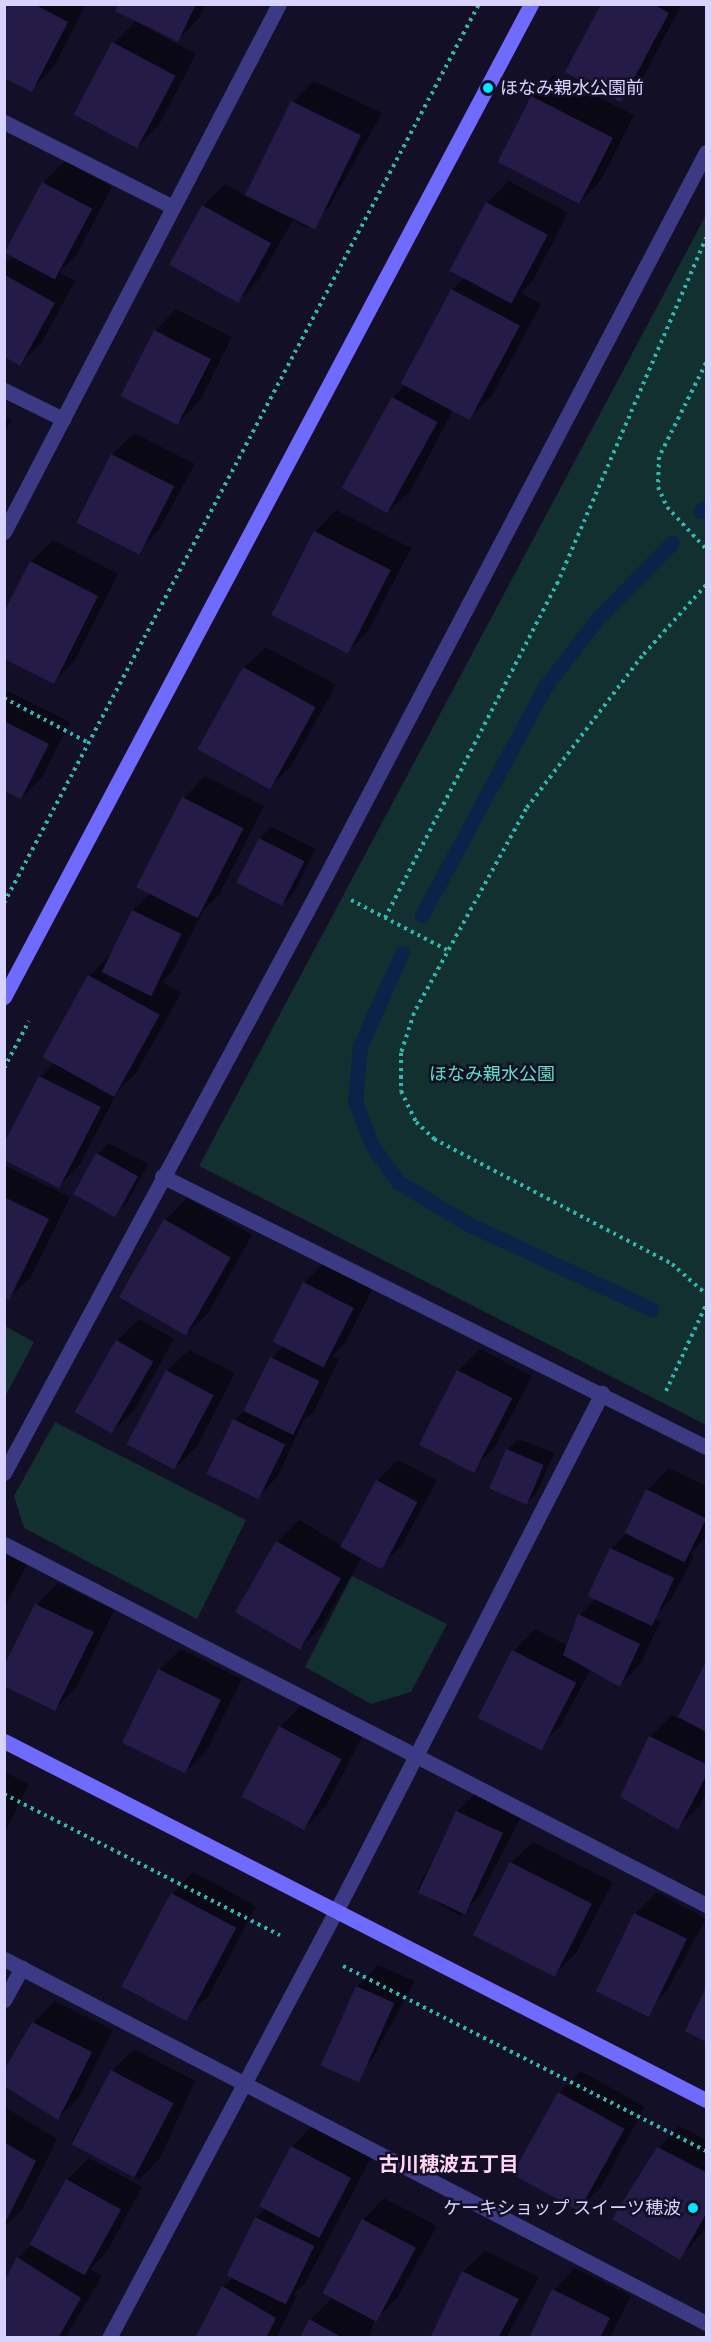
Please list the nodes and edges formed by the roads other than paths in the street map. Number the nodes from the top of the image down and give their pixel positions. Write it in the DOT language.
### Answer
graph roads {
  1 [pos="279,4"];
  2 [pos="531,4"];
  3 [pos="4,122"];
  4 [pos="706,152"];
  5 [pos="174,207"];
  6 [pos="4,390"];
  7 [pos="63,419"];
  8 [pos="4,532"];
  9 [pos="4,997"];
  10 [pos="162,1176"];
  11 [pos="602,1393"];
  12 [pos="706,1446"];
  13 [pos="4,1473"];
  14 [pos="4,1544"];
  15 [pos="4,1741"];
  16 [pos="415,1757"];
  17 [pos="706,1905"];
  18 [pos="337,1909"];
  19 [pos="4,1959"];
  20 [pos="22,1968"];
  21 [pos="4,2000"];
  22 [pos="244,2083"];
  23 [pos="706,2100"];
  24 [pos="706,2323"];
  25 [pos="706,2332"];
  26 [pos="109,2337"];
  27 [pos="704,2337"];
  1 -- 5 [label="street"];
  2 -- 9 [label="street"];
  3 -- 5 [label="street"];
  4 -- 10 [label="street"];
  5 -- 7 [label="street"];
  6 -- 7 [label="street"];
  7 -- 8 [label="street"];
  10 -- 11 [label="street"];
  10 -- 13 [label="street"];
  11 -- 12 [label="street"];
  11 -- 16 [label="street"];
  14 -- 16 [label="street"];
  15 -- 18 [label="street"];
  16 -- 17 [label="street"];
  16 -- 18 [label="street"];
  18 -- 22 [label="street"];
  18 -- 23 [label="street"];
  19 -- 20 [label="street"];
  20 -- 21 [label="street"];
  20 -- 22 [label="street"];
  22 -- 24 [label="street"];
  22 -- 26 [label="street"];
  25 -- 27 [label="street"];
}
